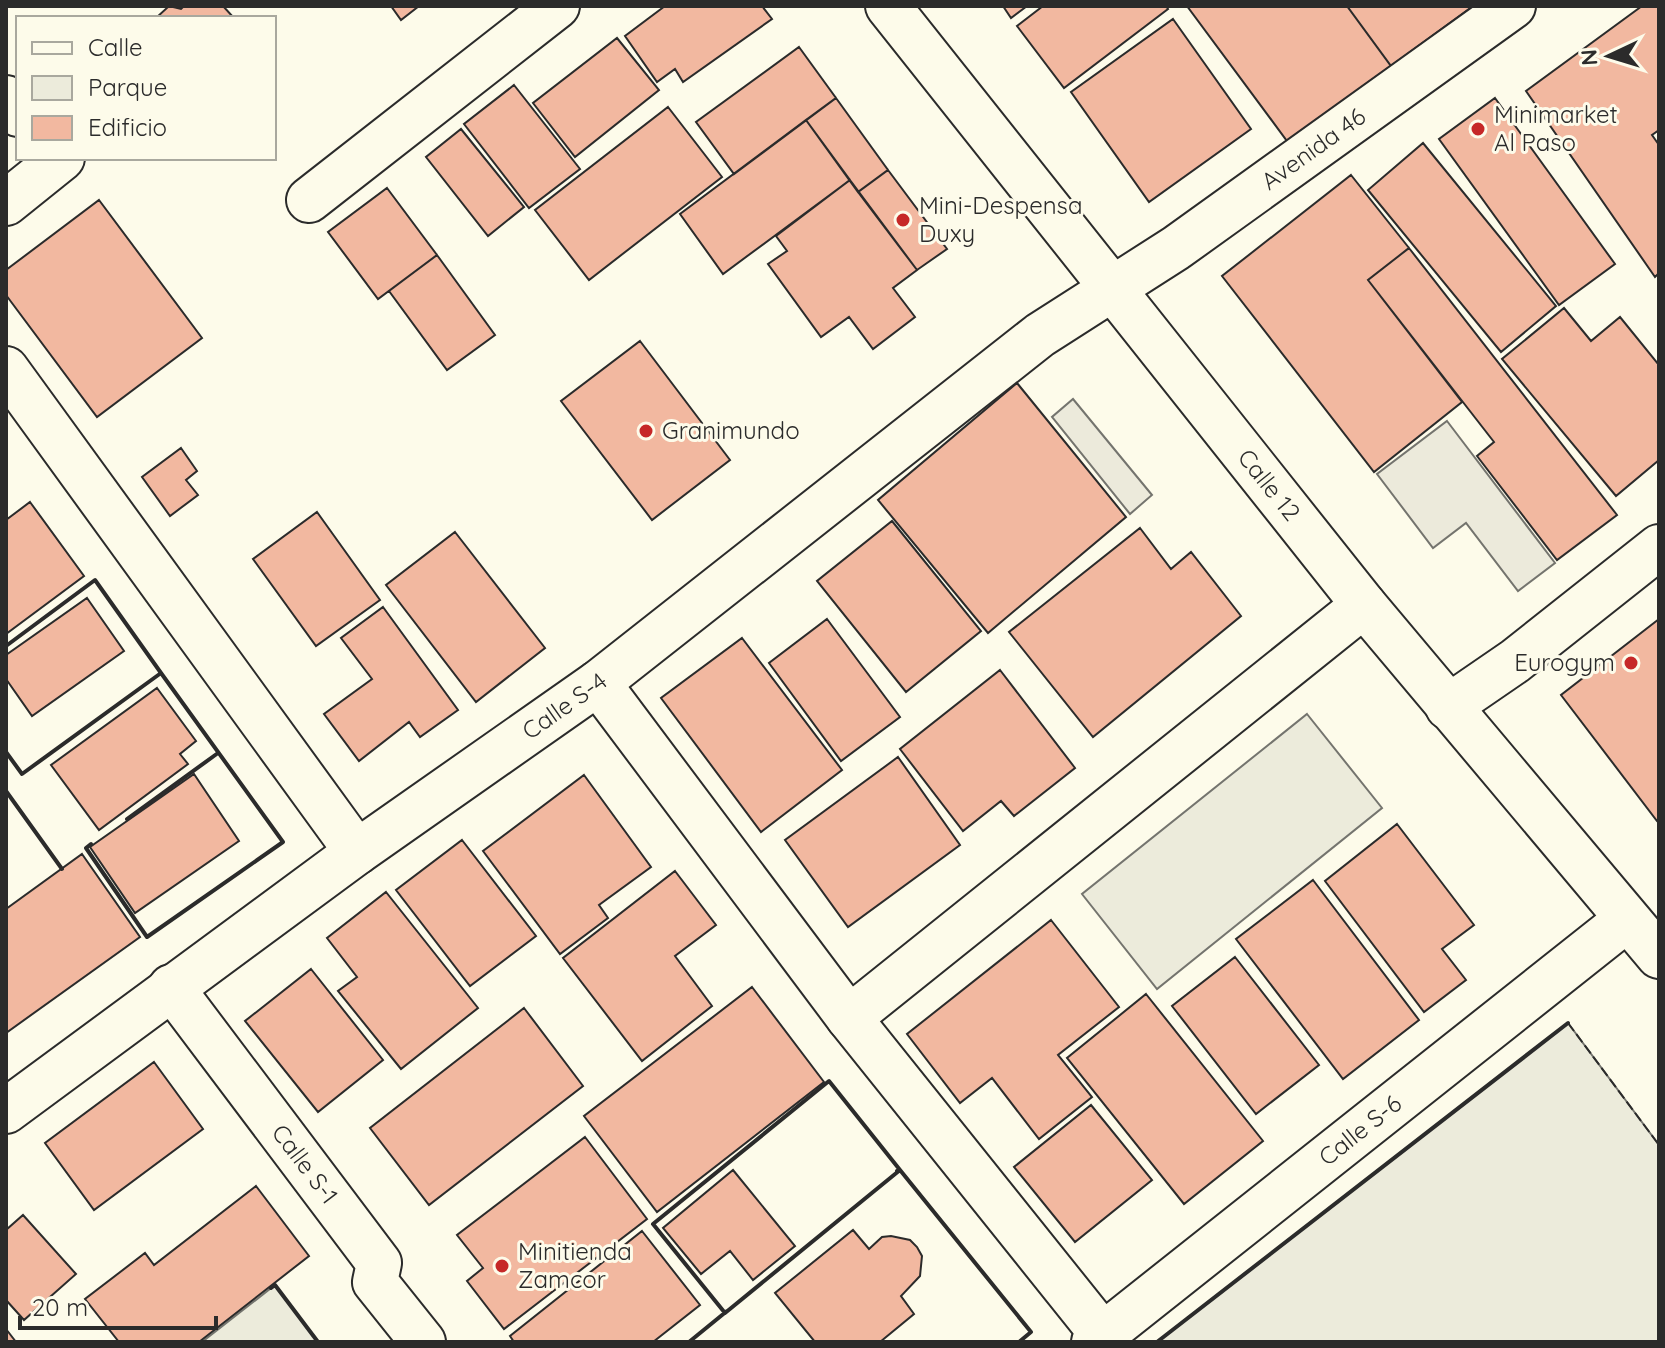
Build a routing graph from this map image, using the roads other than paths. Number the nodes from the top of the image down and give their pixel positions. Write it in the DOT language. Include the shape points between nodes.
graph roads {
  1 [pos="557,6"];
  2 [pos="888,6"];
  3 [pos="1513,6"];
  4 [pos="57,160"];
  5 [pos="309,200"];
  6 [pos="6,203"];
  7 [pos="1113,287"];
  8 [pos="6,369"];
  9 [pos="1659,547"];
  10 [pos="1364,605"];
  11 [pos="598,683"];
  12 [pos="1448,707"];
  13 [pos="357,852"];
  14 [pos="1626,920"];
  15 [pos="1659,956"];
  16 [pos="171,987"];
  17 [pos="849,1018"];
  18 [pos="6,1111"];
  19 [pos="1098,1339"];
  20 [pos="423,1342"];
  1 -- 5 [label="street"];
  2 -- 7 [label="street, Calle 12"];
  3 -- 7 [label="street, Avenida 46" via="1176,248"];
  4 -- 6 [label="street"];
  7 -- 10 [label="street, Calle 12"];
  7 -- 11 [label="street, Calle S-4" via="1040,335"];
  8 -- 13 [label="street"];
  9 -- 12 [label="street"];
  10 -- 12 [label="street, Calle 12"];
  10 -- 17 [label="street"];
  11 -- 13 [label="street, Calle S-4"];
  11 -- 17 [label="street"];
  12 -- 14 [label="street, Calle 12"];
  13 -- 16 [label="street, Calle S-4"];
  14 -- 15 [label="street, Calle 12"];
  14 -- 19 [label="street, Calle S-6"];
  16 -- 18 [label="street, Calle S-4"];
  16 -- 20 [label="street, Calle S-1" via="379,1263 375,1282"];
  17 -- 19 [label="street"];
}
